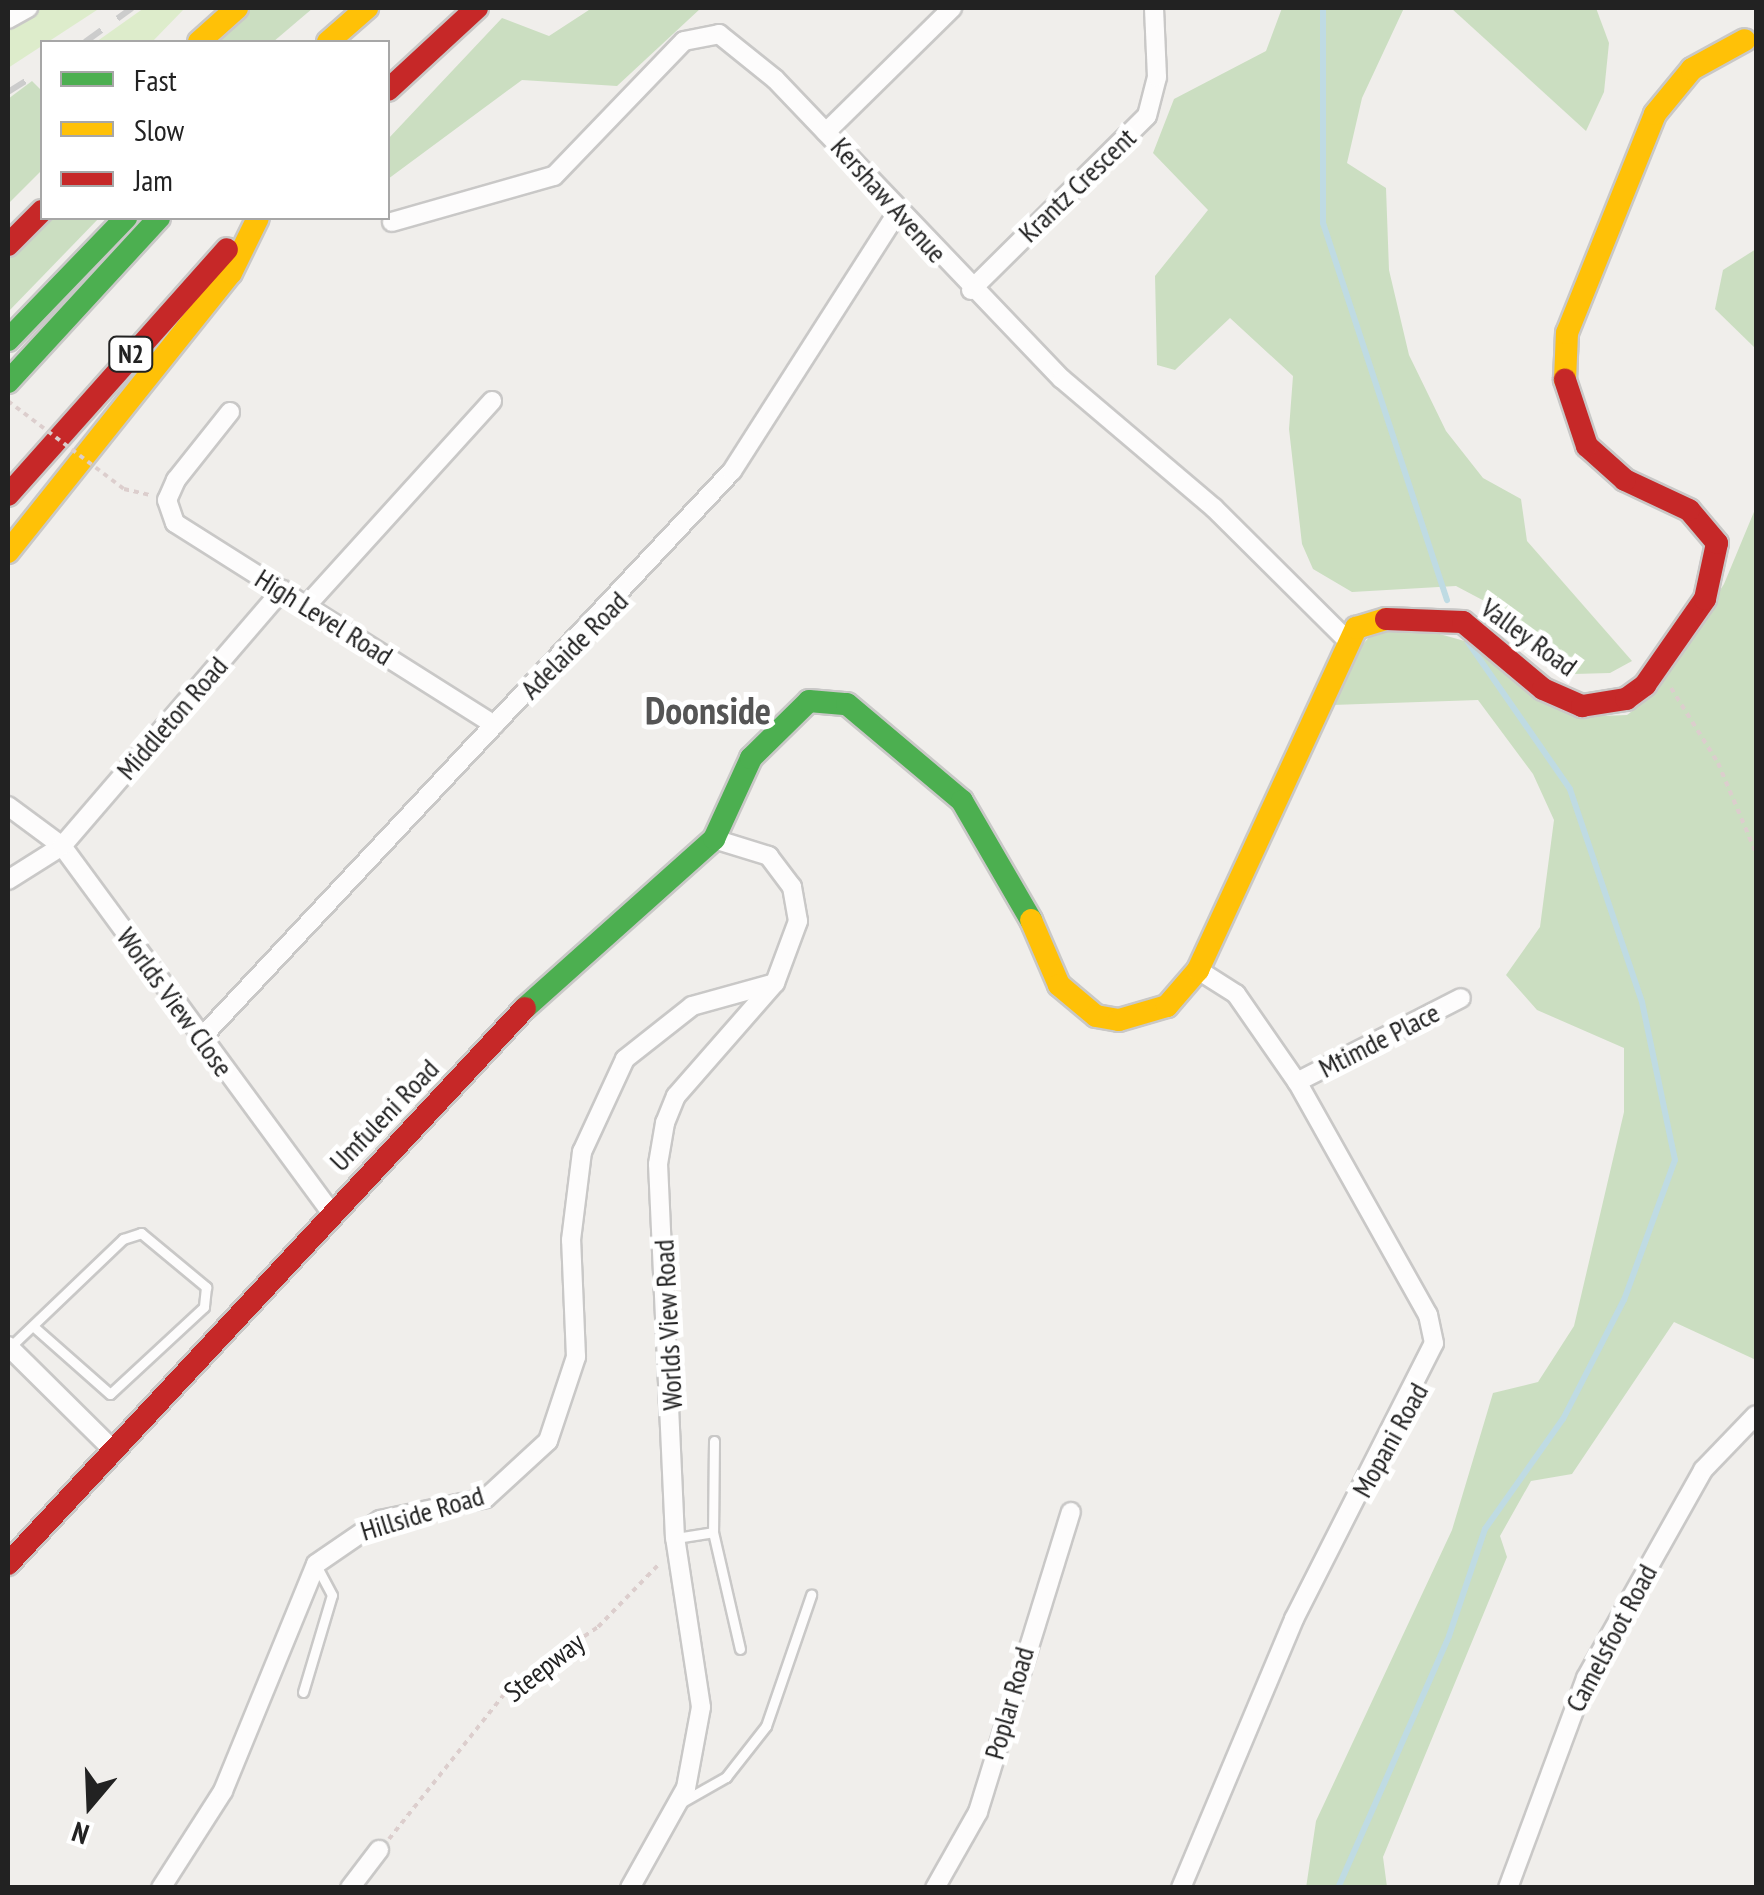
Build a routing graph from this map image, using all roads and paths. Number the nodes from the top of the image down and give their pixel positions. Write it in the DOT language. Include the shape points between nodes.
graph roads {
  1 [pos="28,8"];
  2 [pos="237,8"];
  3 [pos="367,8"];
  4 [pos="477,8"];
  5 [pos="952,8"];
  6 [pos="1154,8"];
  7 [pos="8,20"];
  8 [pos="201,40"];
  9 [pos="330,40"];
  10 [pos="1745,40"];
  11 [pos="390,88"];
  12 [pos="826,132"];
  13 [pos="40,213"];
  14 [pos="897,213"];
  15 [pos="124,220"];
  16 [pos="158,220"];
  17 [pos="256,220"];
  18 [pos="257,220"];
  19 [pos="392,222"];
  20 [pos="8,246"];
  21 [pos="970,290"];
  22 [pos="8,340"];
  23 [pos="8,382"];
  24 [pos="8,401"];
  25 [pos="492,401"];
  26 [pos="230,412"];
  27 [pos="8,495"];
  28 [pos="167,500"];
  29 [pos="8,552"];
  30 [pos="282,590"];
  31 [pos="308,604"];
  32 [pos="1344,637"];
  33 [pos="1658,667"];
  34 [pos="495,725"];
  35 [pos="8,806"];
  36 [pos="714,839"];
  37 [pos="62,846"];
  38 [pos="1756,853"];
  39 [pos="8,880"];
  40 [pos="1198,970"];
  41 [pos="775,983"];
  42 [pos="1461,998"];
  43 [pos="201,1038"];
  44 [pos="1297,1082"];
  45 [pos="330,1211"];
  46 [pos="34,1328"];
  47 [pos="8,1347"];
  48 [pos="1756,1415"];
  49 [pos="714,1440"];
  50 [pos="111,1448"];
  51 [pos="1071,1512"];
  52 [pos="713,1532"];
  53 [pos="675,1538"];
  54 [pos="8,1564"];
  55 [pos="316,1564"];
  56 [pos="811,1594"];
  57 [pos="740,1648"];
  58 [pos="303,1692"];
  59 [pos="679,1803"];
  60 [pos="379,1850"];
  61 [pos="161,1888"];
  62 [pos="350,1888"];
  63 [pos="630,1888"];
  64 [pos="935,1888"];
  65 [pos="1180,1888"];
  66 [pos="1508,1888"];
  1 -- 7 [label="street"];
  2 -- 8 [label="main road"];
  3 -- 9 [label="main road"];
  4 -- 11 [label="main road"];
  5 -- 12 [label="street"];
  6 -- 21 [label="street, Krantz Crescent" via="1157,78 1147,116"];
  10 -- 33 [label="main road, Valley Road" via="1692,69 1655,114 1567,333 1564,392 1586,446 1625,480 1689,510 1717,542 1714,582"];
  12 -- 14 [label="street, Kershaw Avenue"];
  12 -- 19 [label="street, Kershaw Avenue" via="738,44 702,33 554,176"];
  13 -- 20 [label="main road"];
  14 -- 21 [label="street, Kershaw Avenue"];
  14 -- 34 [label="street, Adelaide Road" via="732,471"];
  15 -- 22 [label="main road"];
  16 -- 23 [label="main road, N2"];
  17 -- 27 [label="main road, N2"];
  18 -- 29 [label="main road" via="232,273"];
  21 -- 32 [label="street, Kershaw Avenue"];
  24 -- 28 [label="path, bridge" via="124,489"];
  25 -- 31 [label="street"];
  26 -- 28 [label="street"];
  28 -- 30 [label="street, High Level Road" via="192,537"];
  30 -- 31 [label="street, High Level Road"];
  30 -- 37 [label="street, Middleton Road"];
  31 -- 34 [label="street, High Level Road"];
  32 -- 33 [label="main road, Valley Road" via="1398,615 1463,622 1543,689 1582,706 1626,699"];
  32 -- 40 [label="main road"];
  33 -- 38 [label="path" via="1718,763"];
  34 -- 43 [label="street, Adelaide Road"];
  35 -- 37 [label="street, Worlds View Close"];
  36 -- 40 [label="main road, Umfuleni Road" via="737,780 794,709 826,698 847,704 962,801 1008,867 1043,961 1078,1005 1096,1016 1142,1016 1167,1006"];
  36 -- 41 [label="street, Worlds View Road" via="770,856 792,887 798,922"];
  36 -- 45 [label="main road, Umfuleni Road" via="569,964 404,1146"];
  37 -- 39 [label="street, Middleton Road"];
  37 -- 43 [label="street, Worlds View Close"];
  40 -- 44 [label="street, Mopani Road" via="1236,994"];
  41 -- 53 [label="street, Worlds View Road" via="676,1096 663,1137"];
  41 -- 55 [label="street, Hillside Road" via="692,1006 647,1036 610,1082 582,1152 571,1240 576,1357 548,1441 486,1498 380,1520"];
  42 -- 44 [label="street, Mtimde Place"];
  43 -- 45 [label="street, Worlds View Close"];
  44 -- 65 [label="street, Mopani Road" via="1428,1315 1434,1344 1428,1370 1300,1606"];
  45 -- 50 [label="main road, Umfuleni Road"];
  46 -- 46 [label="lane" via="123,1239 141,1233 206,1288 204,1307 110,1394"];
  46 -- 47 [label="lane"];
  47 -- 50 [label="street"];
  48 -- 66 [label="street, Camelsfoot Road" via="1703,1470 1586,1678"];
  49 -- 52 [label="lane"];
  50 -- 54 [label="main road, Umfuleni Road"];
  51 -- 64 [label="street, Poplar Road" via="978,1812"];
  52 -- 53 [label="lane"];
  52 -- 57 [label="lane"];
  53 -- 59 [label="street, Worlds View Road" via="701,1679 698,1752"];
  53 -- 60 [label="path, Steepway" via="644,1588 510,1686"];
  55 -- 58 [label="lane" via="332,1595"];
  55 -- 61 [label="street" via="222,1792"];
  56 -- 59 [label="lane" via="766,1726 726,1778"];
  59 -- 63 [label="street, Worlds View Road"];
  60 -- 62 [label="street"];
}
